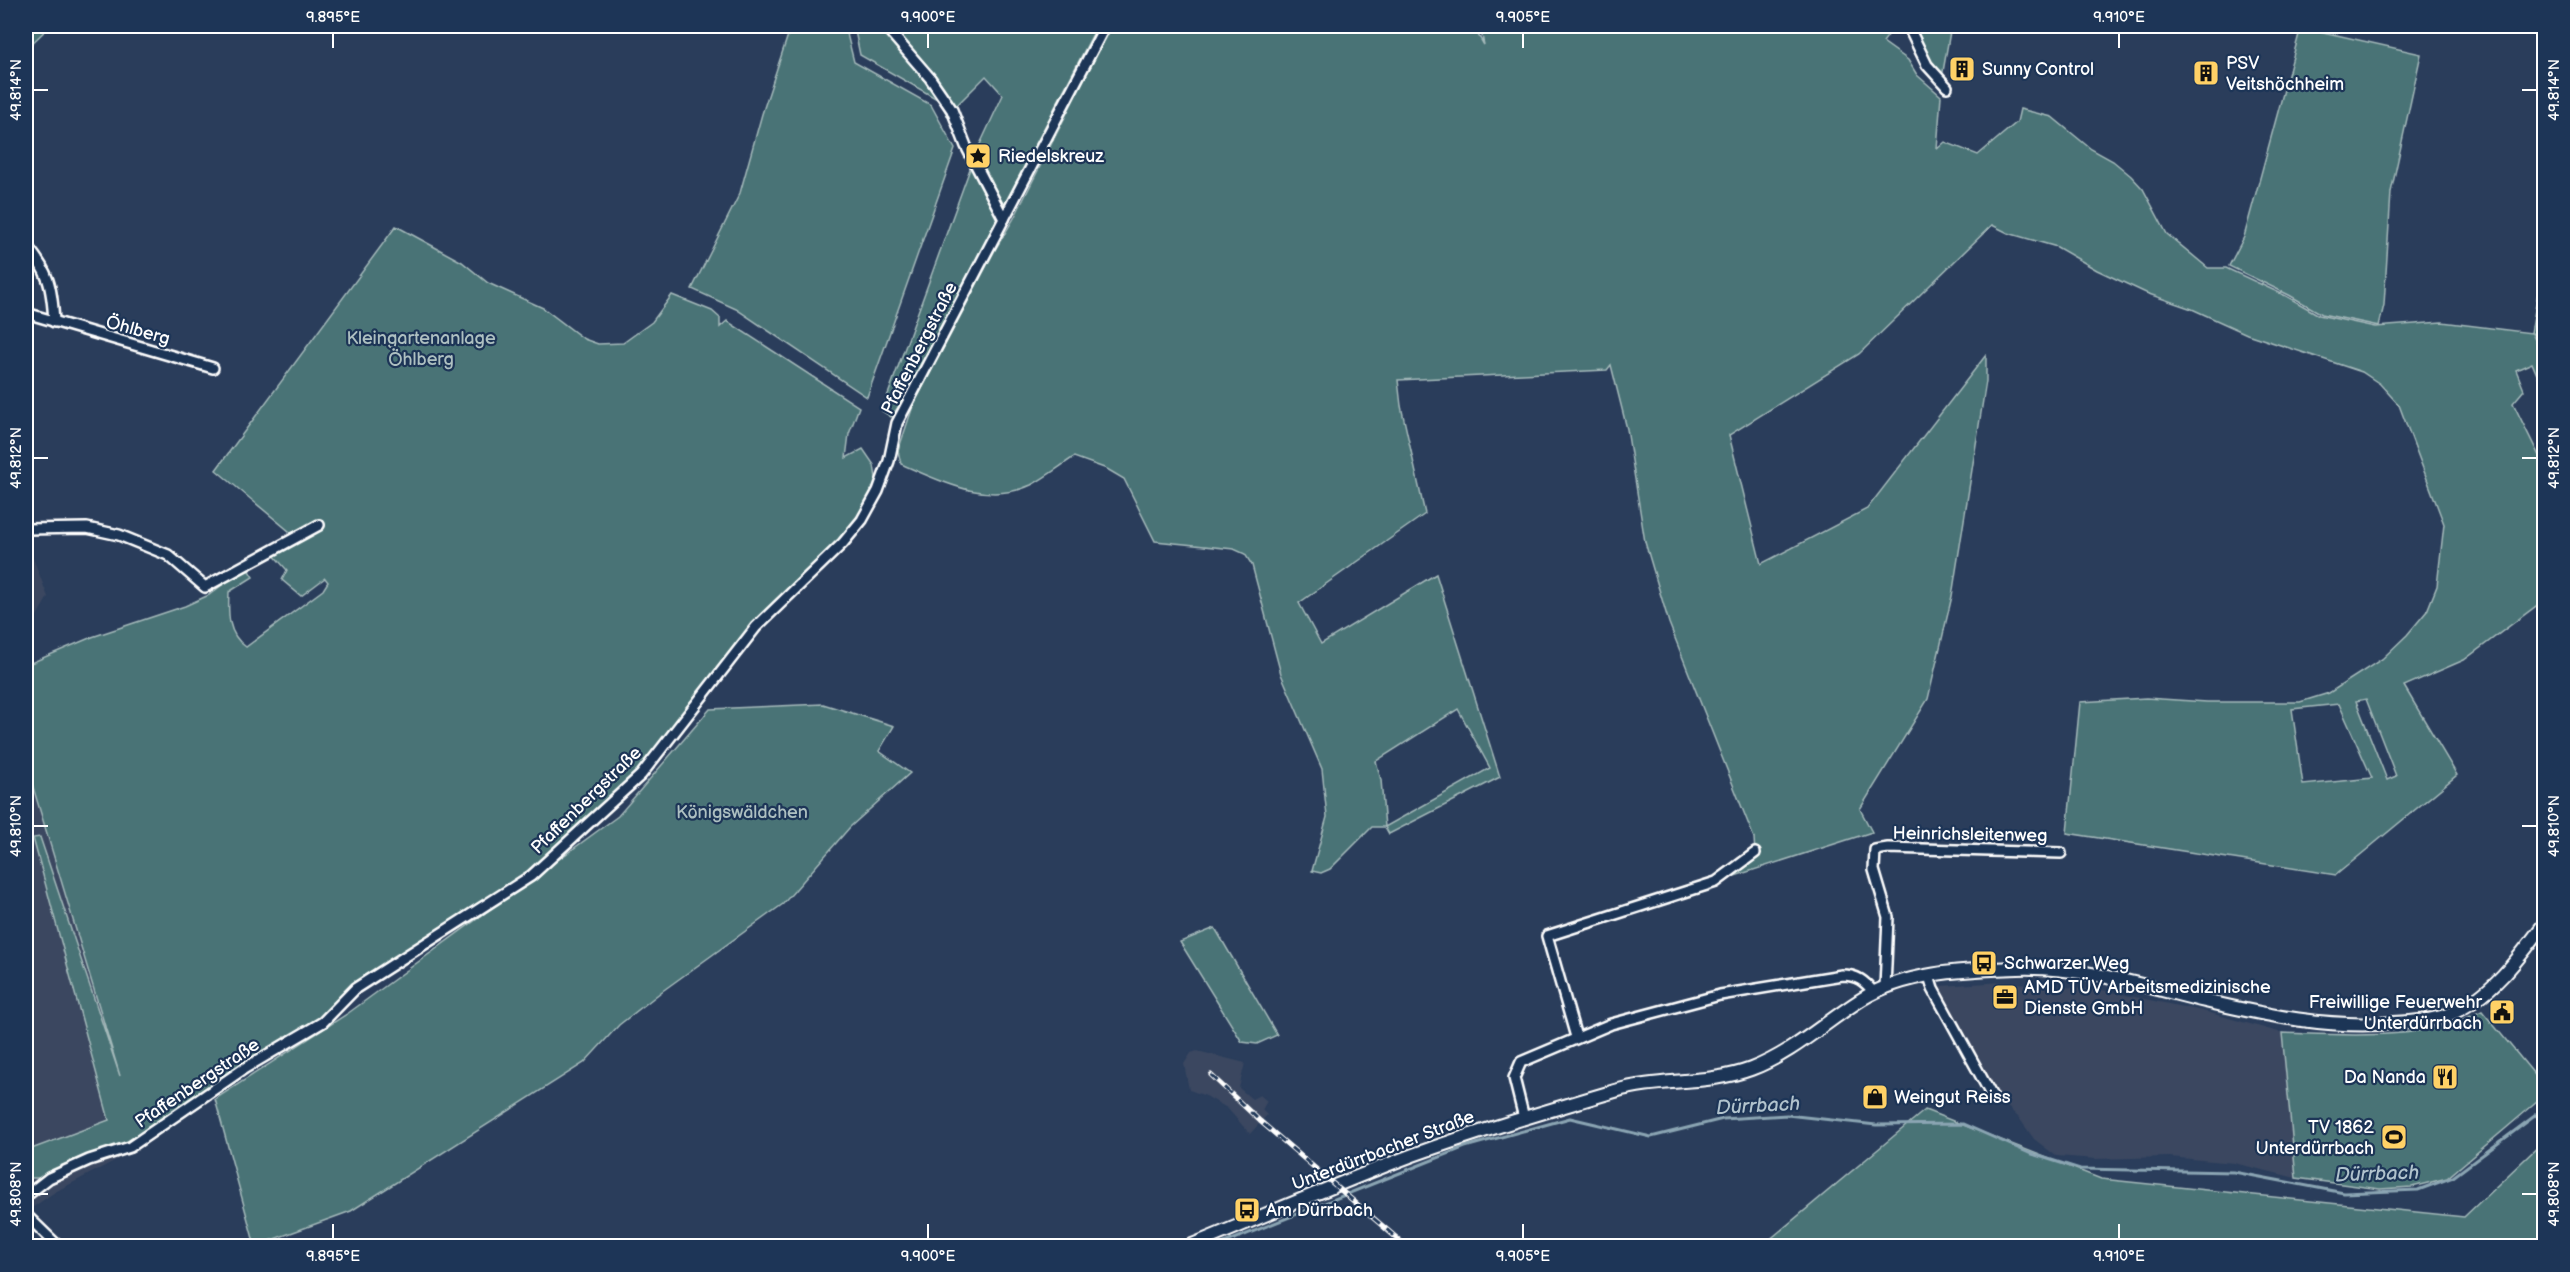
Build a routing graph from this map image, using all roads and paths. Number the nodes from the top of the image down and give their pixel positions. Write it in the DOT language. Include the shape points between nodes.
graph roads {
  1 [pos="885,26"];
  2 [pos="1105,26"];
  3 [pos="1908,26"];
  4 [pos="1947,87"];
  5 [pos="1004,219"];
  6 [pos="26,245"];
  7 [pos="26,313"];
  8 [pos="54,322"];
  9 [pos="213,368"];
  10 [pos="319,525"];
  11 [pos="26,529"];
  12 [pos="1755,853"];
  13 [pos="2061,853"];
  14 [pos="2544,924"];
  15 [pos="1929,976"];
  16 [pos="1880,990"];
  17 [pos="1576,1037"];
  18 [pos="1994,1100"];
  19 [pos="1524,1118"];
  20 [pos="26,1196"];
  21 [pos="26,1215"];
  22 [pos="58,1246"];
  23 [pos="1190,1246"];
  1 -- 5 [label="street" via="952,110"];
  2 -- 5 [label="street, Pfaffenbergstraße"];
  3 -- 4 [label="street" via="1927,65"];
  5 -- 20 [label="street, Pfaffenbergstraße" via="897,423 889,461 862,520 756,627 641,775 531,876 356,988 323,1022 245,1068 130,1147 49,1178"];
  6 -- 8 [label="street" via="42,264 53,293"];
  7 -- 8 [label="street, Öhlberg"];
  8 -- 9 [label="street, Öhlberg"];
  10 -- 11 [label="street" via="205,587 168,555 119,535 87,528"];
  12 -- 17 [label="street" via="1716,882 1547,936"];
  13 -- 16 [label="street, Heinrichsleitenweg" via="1875,850 1874,870 1888,917"];
  14 -- 15 [label="street, Unterdürrbacher Straße" via="2507,970 2469,1003 2451,1014 2385,1024 2288,1017 2111,978 2037,968"];
  15 -- 16 [label="street, Unterdürrbacher Straße"];
  15 -- 18 [label="street"];
  16 -- 17 [label="street" via="1853,975 1842,975 1720,995"];
  16 -- 19 [label="street, Unterdürrbacher Straße" via="1796,1047 1750,1070 1630,1087"];
  17 -- 19 [label="street" via="1517,1067 1514,1078"];
  19 -- 23 [label="street, Unterdürrbacher Straße" via="1412,1156"];
  21 -- 22 [label="street"];
}
